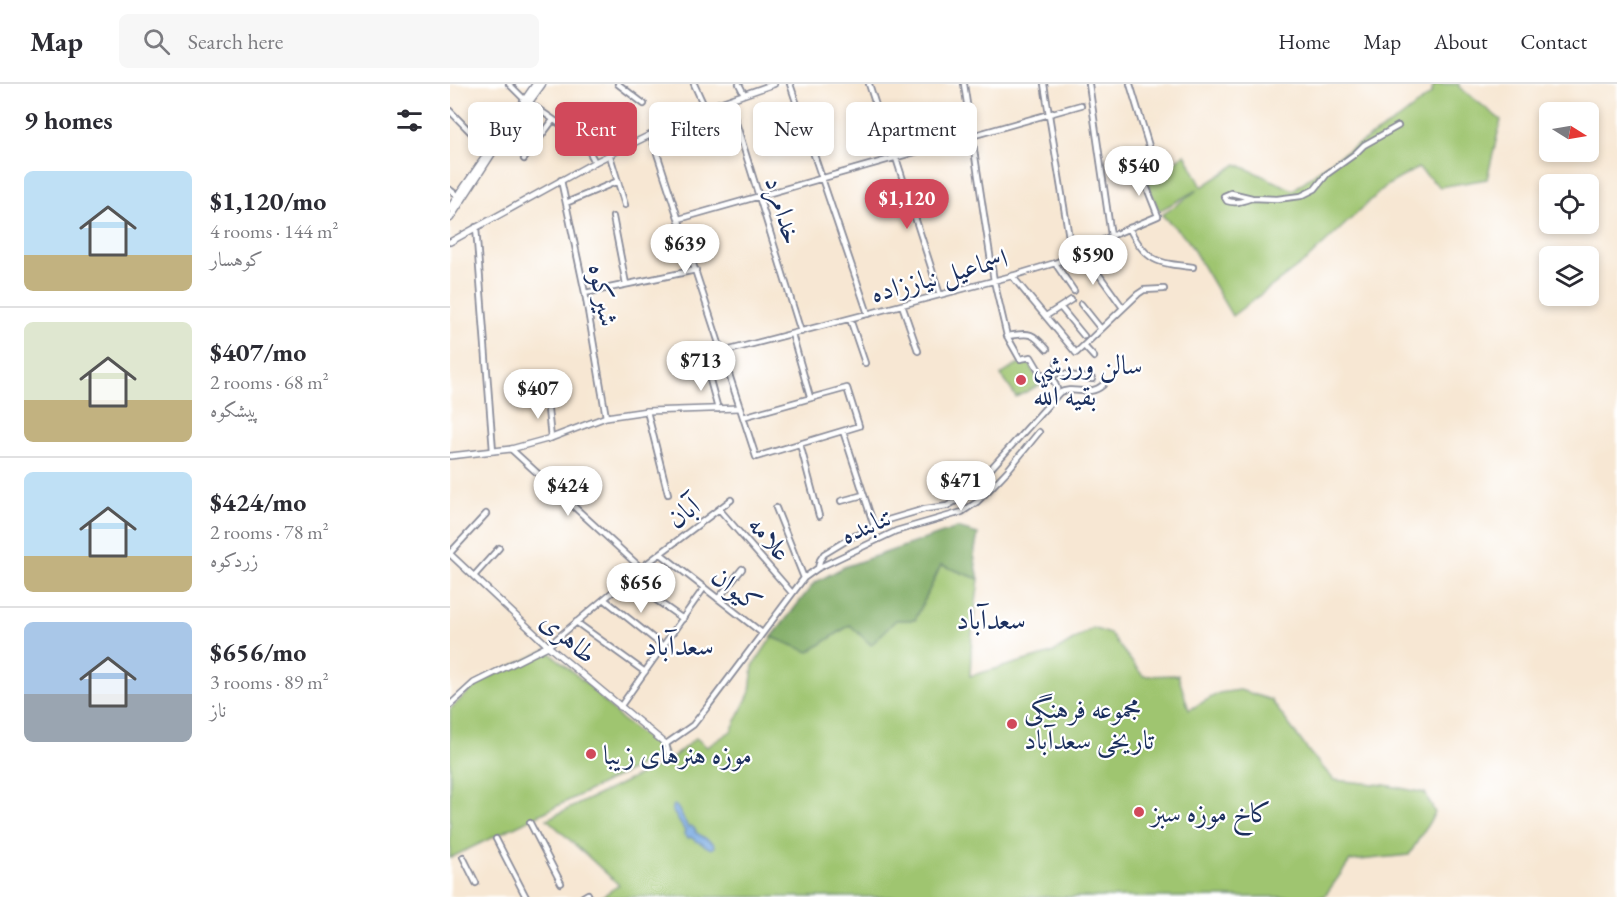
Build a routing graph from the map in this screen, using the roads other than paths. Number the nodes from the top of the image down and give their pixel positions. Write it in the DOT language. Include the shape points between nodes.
graph roads {
  1 [pos="508,84"];
  2 [pos="536,84"];
  3 [pos="542,84"];
  4 [pos="618,84"];
  5 [pos="694,84"];
  6 [pos="740,84"];
  7 [pos="774,84"];
  8 [pos="790,84"];
  9 [pos="869,84"];
  10 [pos="964,84"];
  11 [pos="1044,84"];
  12 [pos="1089,84"];
  13 [pos="1130,84"];
  14 [pos="744,94"];
  15 [pos="729,100"];
  16 [pos="526,102"];
  17 [pos="702,102"];
  18 [pos="723,102"];
  19 [pos="967,102"];
  20 [pos="644,104"];
  21 [pos="1081,105"];
  22 [pos="450,111"];
  23 [pos="543,113"];
  24 [pos="1048,114"];
  25 [pos="553,120"];
  26 [pos="1398,126"];
  27 [pos="468,129"];
  28 [pos="977,135"];
  29 [pos="741,140"];
  30 [pos="486,156"];
  31 [pos="490,156"];
  32 [pos="610,156"];
  33 [pos="658,156"];
  34 [pos="902,156"];
  35 [pos="975,156"];
  36 [pos="1152,156"];
  37 [pos="895,158"];
  38 [pos="524,159"];
  39 [pos="595,162"];
  40 [pos="1141,173"];
  41 [pos="822,179"];
  42 [pos="561,180"];
  43 [pos="618,181"];
  44 [pos="450,190"];
  45 [pos="458,196"];
  46 [pos="759,196"];
  47 [pos="1252,198"];
  48 [pos="566,203"];
  49 [pos="626,206"];
  50 [pos="450,208"];
  51 [pos="613,217"];
  52 [pos="450,218"];
  53 [pos="679,219"];
  54 [pos="476,227"];
  55 [pos="1129,228"];
  56 [pos="1111,236"];
  57 [pos="450,242"];
  58 [pos="1082,251"];
  59 [pos="1072,256"];
  60 [pos="1055,263"];
  61 [pos="1193,267"];
  62 [pos="696,270"];
  63 [pos="1012,276"];
  64 [pos="993,281"];
  65 [pos="626,284"];
  66 [pos="1164,289"];
  67 [pos="1074,291"];
  68 [pos="585,293"];
  69 [pos="940,295"];
  70 [pos="1071,300"];
  71 [pos="1081,304"];
  72 [pos="902,305"];
  73 [pos="1060,308"];
  74 [pos="1123,308"];
  75 [pos="868,314"];
  76 [pos="1046,316"];
  77 [pos="850,319"];
  78 [pos="1101,329"];
  79 [pos="801,332"];
  80 [pos="792,334"];
  81 [pos="1007,336"];
  82 [pos="1084,336"];
  83 [pos="1084,346"];
  84 [pos="1047,349"];
  85 [pos="918,351"];
  86 [pos="722,352"];
  87 [pos="1094,357"];
  88 [pos="865,363"];
  89 [pos="1057,363"];
  90 [pos="707,369"];
  91 [pos="1058,373"];
  92 [pos="1052,376"];
  93 [pos="1092,379"];
  94 [pos="1103,386"];
  95 [pos="1057,389"];
  96 [pos="810,397"];
  97 [pos="547,400"];
  98 [pos="740,408"];
  99 [pos="718,409"];
  100 [pos="647,411"];
  101 [pos="606,417"];
  102 [pos="743,417"];
  103 [pos="843,431"];
  104 [pos="1039,432"];
  105 [pos="551,438"];
  106 [pos="800,444"];
  107 [pos="511,449"];
  108 [pos="493,452"];
  109 [pos="450,456"];
  110 [pos="668,494"];
  111 [pos="863,495"];
  112 [pos="731,500"];
  113 [pos="841,501"];
  114 [pos="776,508"];
  115 [pos="719,509"];
  116 [pos="486,514"];
  117 [pos="819,516"];
  118 [pos="873,526"];
  119 [pos="499,548"];
  120 [pos="450,553"];
  121 [pos="661,554"];
  122 [pos="641,568"];
  123 [pos="818,568"];
  124 [pos="742,569"];
  125 [pos="474,576"];
  126 [pos="804,578"];
  127 [pos="627,580"];
  128 [pos="705,588"];
  129 [pos="792,593"];
  130 [pos="604,599"];
  131 [pos="718,599"];
  132 [pos="683,619"];
  133 [pos="576,622"];
  134 [pos="762,633"];
  135 [pos="548,646"];
  136 [pos="663,646"];
  137 [pos="645,672"];
  138 [pos="450,705"];
  139 [pos="621,706"];
  140 [pos="666,744"];
  141 [pos="669,756"];
  142 [pos="530,823"];
  143 [pos="496,839"];
  144 [pos="463,857"];
  145 [pos="476,882"];
  146 [pos="561,884"];
  147 [pos="526,897"];
  1 -- 16 [label="street"];
  2 -- 16 [label="main road"];
  3 -- 16 [label="main road"];
  4 -- 20 [label="street"];
  5 -- 17 [label="street"];
  6 -- 14 [label="street"];
  7 -- 14 [label="street"];
  8 -- 41 [label="street"];
  9 -- 37 [label="street"];
  10 -- 19 [label="street"];
  11 -- 24 [label="street"];
  12 -- 56 [label="street"];
  13 -- 36 [label="street"];
  14 -- 15 [label="street"];
  15 -- 18 [label="street"];
  21 -- 24 [label="street"];
  22 -- 27 [label="street"];
  23 -- 25 [label="street"];
  24 -- 28 [label="street"];
  24 -- 59 [label="street"];
  25 -- 38 [label="street"];
  25 -- 39 [label="street" via="583,140"];
  26 -- 47 [label="street" via="1364,145 1327,174 1315,189 1301,196"];
  29 -- 46 [label="street, خدامرد"];
  30 -- 45 [label="main road"];
  31 -- 52 [label="main road"];
  32 -- 39 [label="street"];
  32 -- 43 [label="street"];
  33 -- 53 [label="street"];
  34 -- 37 [label="street"];
  35 -- 64 [label="street"];
  37 -- 41 [label="street"];
  37 -- 69 [label="street"];
  39 -- 42 [label="street"];
  40 -- 55 [label="street, اسماعیل نیاززاده" via="1158,216"];
  41 -- 46 [label="street"];
  41 -- 75 [label="street"];
  42 -- 48 [label="street, شیرکوه"];
  42 -- 54 [label="street"];
  43 -- 48 [label="street"];
  43 -- 49 [label="street"];
  44 -- 45 [label="street"];
  45 -- 50 [label="main road"];
  46 -- 53 [label="street"];
  46 -- 79 [label="street, خدامرد"];
  47 -- 47 [label="street" via="1231,203 1224,196 1231,193"];
  48 -- 68 [label="street, شیرکوه"];
  51 -- 65 [label="street"];
  53 -- 62 [label="street"];
  54 -- 57 [label="street"];
  54 -- 108 [label="street"];
  55 -- 56 [label="street, اسماعیل نیاززاده"];
  55 -- 61 [label="street" via="1145,253 1155,260"];
  56 -- 58 [label="street, اسماعیل نیاززاده"];
  58 -- 59 [label="street, اسماعیل نیاززاده"];
  58 -- 74 [label="street"];
  59 -- 60 [label="street, اسماعیل نیاززاده"];
  60 -- 63 [label="street, اسماعیل نیاززاده"];
  60 -- 67 [label="street"];
  62 -- 65 [label="street"];
  62 -- 86 [label="street"];
  63 -- 64 [label="street, اسماعیل نیاززاده"];
  63 -- 76 [label="street"];
  64 -- 69 [label="street, اسماعیل نیاززاده"];
  64 -- 81 [label="street"];
  65 -- 68 [label="street"];
  66 -- 74 [label="street" via="1144,290"];
  68 -- 101 [label="street, شیرکوه"];
  69 -- 72 [label="street, اسماعیل نیاززاده"];
  70 -- 73 [label="street"];
  71 -- 78 [label="street"];
  72 -- 75 [label="street, اسماعیل نیاززاده"];
  72 -- 85 [label="street"];
  73 -- 76 [label="street"];
  73 -- 82 [label="street"];
  74 -- 78 [label="street"];
  75 -- 77 [label="street, اسماعیل نیاززاده"];
  76 -- 83 [label="street" via="1076,352"];
  77 -- 79 [label="street, اسماعیل نیاززاده"];
  77 -- 88 [label="street"];
  78 -- 83 [label="street"];
  79 -- 80 [label="street, اسماعیل نیاززاده"];
  80 -- 86 [label="street, اسماعیل نیاززاده"];
  80 -- 96 [label="street"];
  81 -- 84 [label="street" via="1032,334"];
  81 -- 92 [label="street" via="1020,359 1031,357 1044,380"];
  83 -- 87 [label="street"];
  86 -- 98 [label="street"];
  89 -- 91 [label="street"];
  90 -- 99 [label="street"];
  91 -- 92 [label="street"];
  91 -- 93 [label="street"];
  92 -- 95 [label="street"];
  94 -- 118 [label="street" via="1092,392 1063,391 1052,399 968,494 947,506"];
  96 -- 102 [label="street"];
  96 -- 103 [label="street" via="847,388 859,426"];
  97 -- 105 [label="street"];
  98 -- 99 [label="street"];
  98 -- 102 [label="street"];
  99 -- 100 [label="street"];
  100 -- 101 [label="street"];
  100 -- 110 [label="street"];
  101 -- 105 [label="street"];
  102 -- 106 [label="street" via="756,457"];
  103 -- 106 [label="street"];
  103 -- 111 [label="street"];
  104 -- 123 [label="street, تنابنده" via="989,490 962,512 897,531"];
  105 -- 107 [label="street"];
  106 -- 117 [label="street"];
  107 -- 108 [label="street"];
  107 -- 122 [label="street"];
  108 -- 109 [label="street"];
  111 -- 113 [label="street"];
  111 -- 118 [label="street"];
  112 -- 115 [label="street, آبان"];
  114 -- 126 [label="street"];
  115 -- 121 [label="street, آبان"];
  115 -- 129 [label="street, علامه"];
  116 -- 120 [label="street"];
  118 -- 123 [label="street" via="824,554"];
  119 -- 125 [label="street"];
  120 -- 125 [label="street, طاهری"];
  121 -- 122 [label="street, آبان"];
  121 -- 128 [label="street, کیوان"];
  122 -- 127 [label="street, آبان"];
  123 -- 126 [label="street"];
  124 -- 131 [label="street"];
  125 -- 135 [label="street, طاهری"];
  126 -- 129 [label="street"];
  127 -- 130 [label="street, آبان"];
  127 -- 132 [label="street"];
  128 -- 131 [label="street, کیوان"];
  128 -- 132 [label="street"];
  129 -- 134 [label="street"];
  130 -- 133 [label="street, آبان"];
  130 -- 136 [label="street"];
  131 -- 134 [label="street, کیوان"];
  132 -- 136 [label="street"];
  133 -- 135 [label="street, آبان"];
  133 -- 137 [label="street"];
  134 -- 140 [label="street" via="693,724"];
  135 -- 138 [label="street" via="474,683"];
  135 -- 139 [label="street, طاهری"];
  136 -- 137 [label="street"];
  137 -- 139 [label="street"];
  139 -- 140 [label="street, طاهری"];
  140 -- 141 [label="street"];
  142 -- 146 [label="street"];
  143 -- 147 [label="street"];
  144 -- 145 [label="street"];
}
